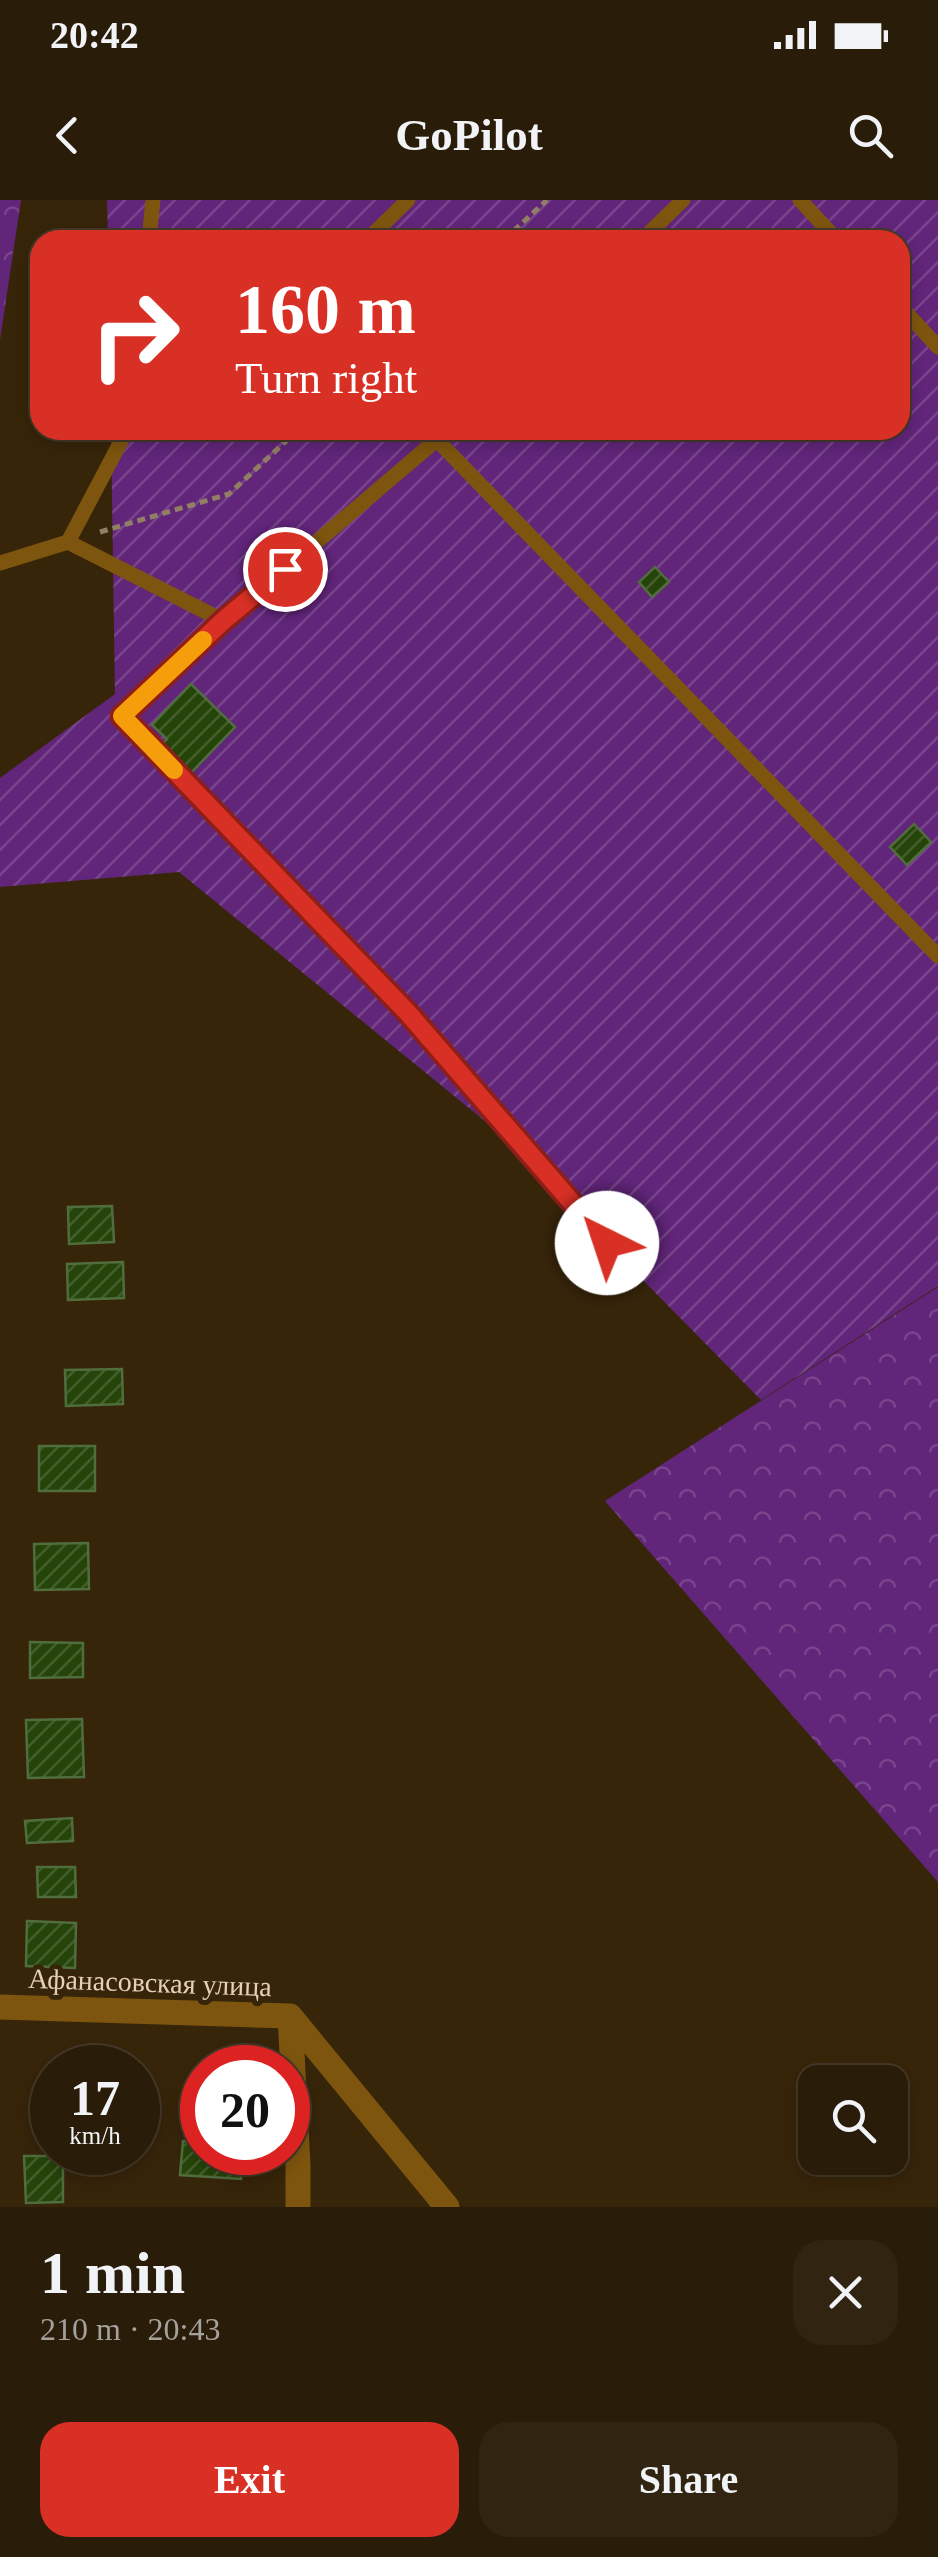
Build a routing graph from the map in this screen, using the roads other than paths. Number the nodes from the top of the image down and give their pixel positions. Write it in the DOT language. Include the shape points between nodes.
graph roads {
  1 [pos="153,200"];
  2 [pos="408,200"];
  3 [pos="683,200"];
  4 [pos="800,200"];
  5 [pos="150,230"];
  6 [pos="377,230"];
  7 [pos="652,230"];
  8 [pos="828,230"];
  9 [pos="910,317"];
  10 [pos="938,347"];
  11 [pos="122,440"];
  12 [pos="436,440"];
  13 [pos="447,440"];
  14 [pos="68,542"];
  15 [pos="0,563"];
  16 [pos="224,620"];
  17 [pos="938,956"];
  18 [pos="607,1243"];
  19 [pos="0,2007"];
  20 [pos="290,2016"];
  21 [pos="298,2207"];
  22 [pos="447,2207"];
  1 -- 5 [label="lane"];
  2 -- 6 [label="lane"];
  3 -- 7 [label="lane"];
  4 -- 8 [label="lane"];
  9 -- 10 [label="lane"];
  11 -- 14 [label="lane"];
  12 -- 16 [label="lane"];
  13 -- 17 [label="lane"];
  14 -- 15 [label="lane"];
  14 -- 16 [label="lane"];
  16 -- 18 [label="lane" via="122,716 408,1013"];
  19 -- 20 [label="street, Афанасовская улица"];
  20 -- 21 [label="street"];
  20 -- 22 [label="street, Афанасовская улица"];
}
